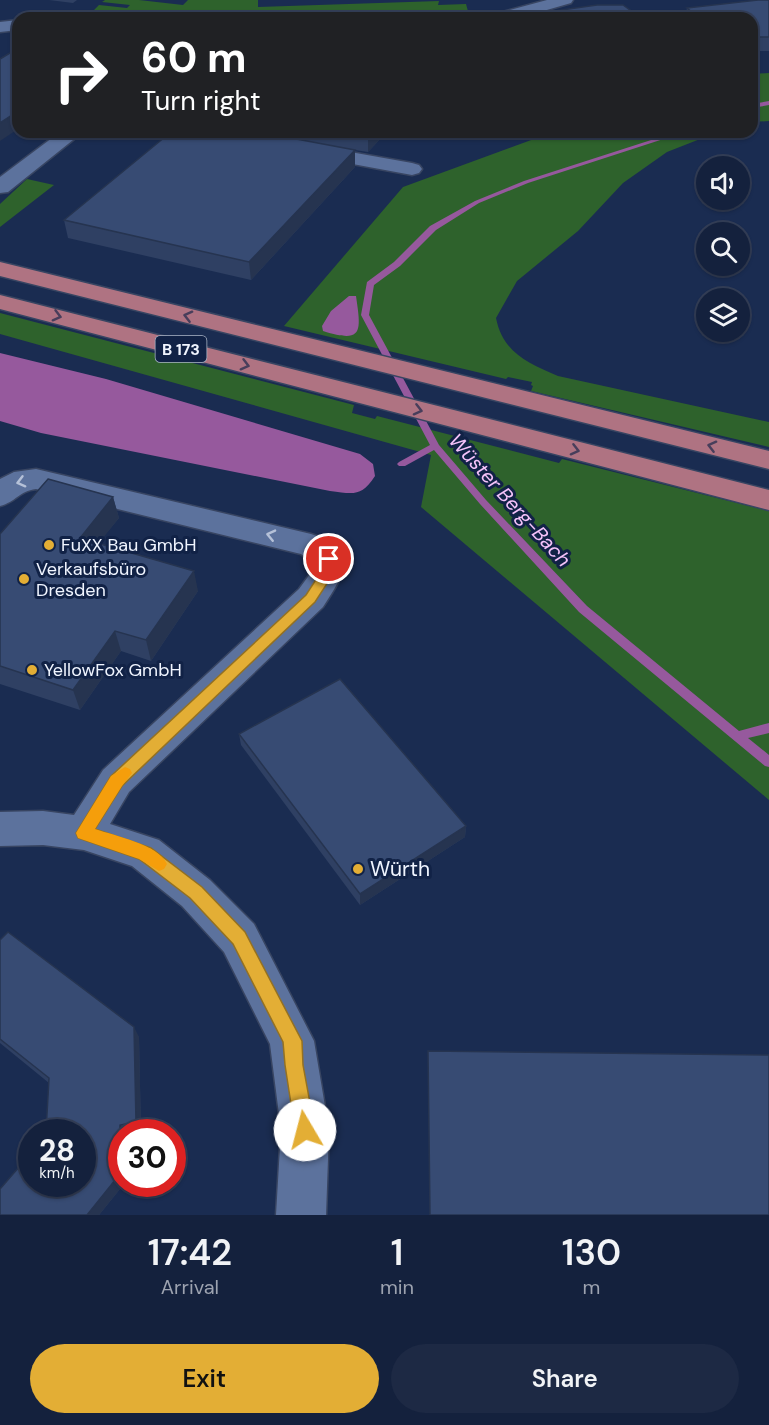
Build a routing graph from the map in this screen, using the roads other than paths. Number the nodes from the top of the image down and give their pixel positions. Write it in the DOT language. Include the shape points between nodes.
graph roads {
  1 [pos="565,0"];
  2 [pos="522,12"];
  3 [pos="65,138"];
  4 [pos="294,148"];
  5 [pos="412,169"];
  6 [pos="0,187"];
  7 [pos="0,269"];
  8 [pos="0,302"];
  9 [pos="769,460"];
  10 [pos="0,496"];
  11 [pos="769,500"];
  12 [pos="0,830"];
  13 [pos="84,833"];
  14 [pos="301,1215"];
  1 -- 2 [label="street"];
  3 -- 6 [label="street"];
  4 -- 5 [label="street"];
  9 -- 7 [label="main road, B 173, one-way"];
  8 -- 11 [label="main road, B 173, one-way"];
  13 -- 10 [label="street, one-way" via="116,781 310,598 326,576 329,559 311,545 36,479 14,482"];
  12 -- 13 [label="street" via="43,828"];
  13 -- 14 [label="street" via="145,853 196,892 239,938 292,1041 305,1130"];
}
